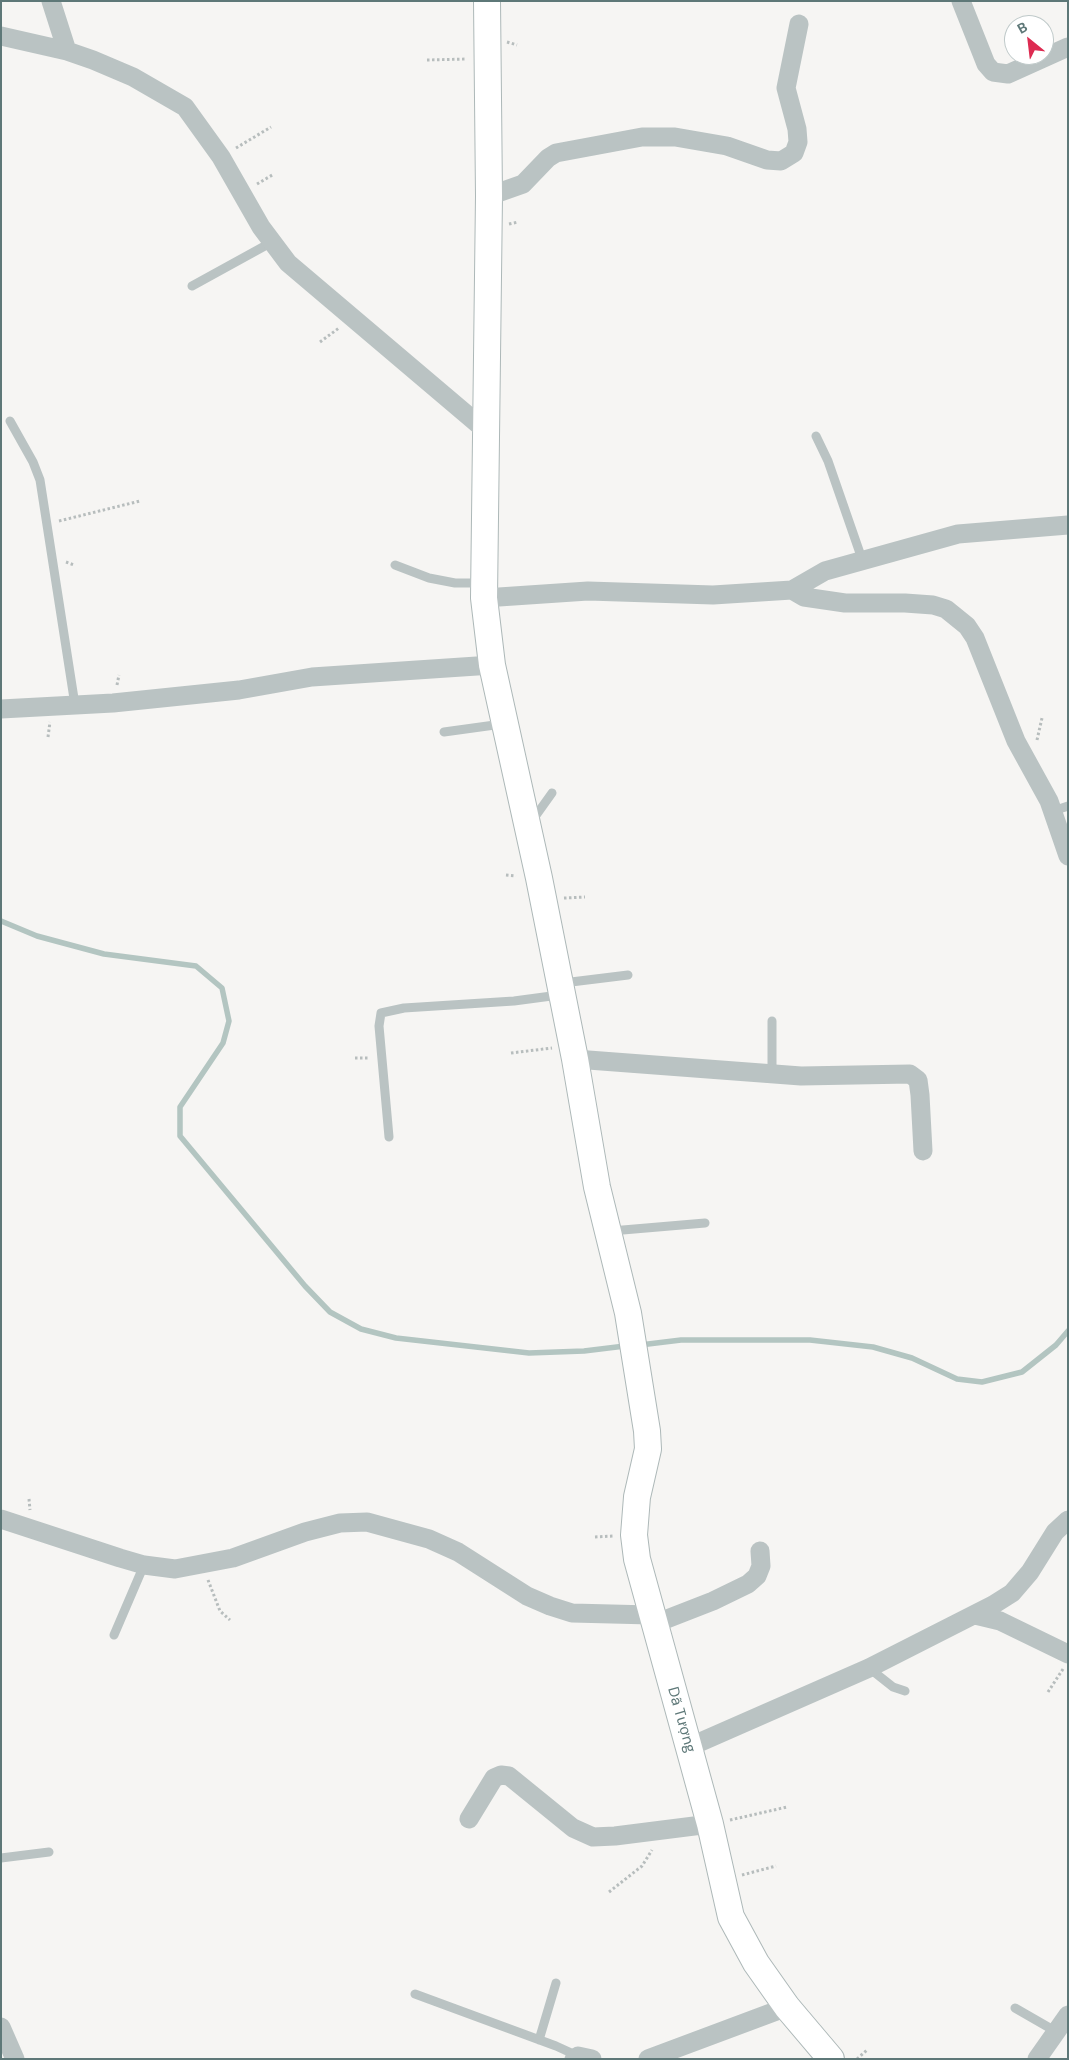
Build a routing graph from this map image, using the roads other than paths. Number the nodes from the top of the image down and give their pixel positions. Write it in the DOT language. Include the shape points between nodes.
graph roads {
  1 [pos="50,1"];
  2 [pos="487,1"];
  3 [pos="961,1"];
  4 [pos="799,24"];
  5 [pos="1,36"];
  6 [pos="1068,47"];
  7 [pos="67,51"];
  8 [pos="489,196"];
  9 [pos="272,242"];
  10 [pos="192,286"];
  11 [pos="10,421"];
  12 [pos="486,430"];
  13 [pos="816,436"];
  14 [pos="1068,525"];
  15 [pos="862,559"];
  16 [pos="395,565"];
  17 [pos="792,590"];
  18 [pos="484,591"];
  19 [pos="492,664"];
  20 [pos="75,706"];
  21 [pos="1,709"];
  22 [pos="505,724"];
  23 [pos="444,732"];
  24 [pos="552,793"];
  25 [pos="1060,808"];
  26 [pos="528,828"];
  27 [pos="1068,856"];
  28 [pos="628,975"];
  29 [pos="561,989"];
  30 [pos="772,1021"];
  31 [pos="574,1052"];
  32 [pos="772,1074"];
  33 [pos="390,1137"];
  34 [pos="923,1151"];
  35 [pos="705,1223"];
  36 [pos="608,1231"];
  37 [pos="1,1518"];
  38 [pos="1068,1520"];
  39 [pos="760,1551"];
  40 [pos="144,1565"];
  41 [pos="975,1614"];
  42 [pos="652,1620"];
  43 [pos="114,1635"];
  44 [pos="1068,1654"];
  45 [pos="869,1668"];
  46 [pos="904,1691"];
  47 [pos="689,1747"];
  48 [pos="469,1819"];
  49 [pos="710,1824"];
  50 [pos="49,1852"];
  51 [pos="1,1858"];
  52 [pos="556,1983"];
  53 [pos="415,1994"];
  54 [pos="787,2007"];
  55 [pos="1015,2008"];
  56 [pos="1068,2015"];
  57 [pos="1,2027"];
  58 [pos="1056,2031"];
  59 [pos="540,2040"];
  60 [pos="581,2058"];
  61 [pos="15,2059"];
  62 [pos="648,2059"];
  63 [pos="831,2059"];
  64 [pos="1037,2059"];
  1 -- 7 [label="street"];
  2 -- 8 [label="street, Dã Tượng"];
  3 -- 6 [label="street" via="986,64 994,72 1008,74"];
  4 -- 8 [label="street" via="786,88 797,129 798,142 794,153 781,160 767,160 727,146 675,136 642,136 556,154 523,184"];
  5 -- 7 [label="street"];
  7 -- 9 [label="street" via="133,77 185,107"];
  8 -- 12 [label="street, Dã Tượng"];
  9 -- 10 [label="lane"];
  9 -- 12 [label="street" via="300,275"];
  11 -- 20 [label="lane" via="40,480"];
  12 -- 18 [label="street, Dã Tượng"];
  13 -- 15 [label="lane"];
  14 -- 15 [label="street" via="958,534"];
  15 -- 17 [label="street" via="825,571"];
  16 -- 18 [label="lane" via="429,578"];
  17 -- 18 [label="street" via="713,596"];
  17 -- 25 [label="street" via="804,597 845,603 932,606 956,615 975,638 1016,741"];
  18 -- 19 [label="street, Dã Tượng"];
  19 -- 20 [label="street" via="312,677 239,690"];
  19 -- 22 [label="street, Dã Tượng"];
  20 -- 21 [label="street"];
  22 -- 23 [label="lane"];
  22 -- 26 [label="street, Dã Tượng"];
  24 -- 26 [label="lane"];
  25 -- 27 [label="street"];
  26 -- 29 [label="street, Dã Tượng"];
  28 -- 29 [label="lane"];
  29 -- 31 [label="street, Dã Tượng"];
  29 -- 33 [label="lane" via="514,1001 404,1008 381,1013 378,1026"];
  30 -- 32 [label="lane"];
  31 -- 32 [label="street"];
  31 -- 36 [label="street, Dã Tượng" via="597,1187"];
  32 -- 34 [label="street" via="915,1076 920,1095"];
  35 -- 36 [label="lane"];
  36 -- 42 [label="street, Dã Tượng" via="628,1313 648,1431 634,1535"];
  37 -- 40 [label="street" via="87,1549"];
  38 -- 41 [label="street" via="1055,1532 1030,1572 1012,1593"];
  39 -- 42 [label="street" via="761,1566 757,1576 748,1584 713,1601"];
  40 -- 42 [label="street" via="175,1569 203,1565 233,1558 305,1532 340,1523 367,1522 429,1539 458,1552 527,1596 550,1606 572,1613"];
  40 -- 43 [label="lane"];
  41 -- 44 [label="street" via="1000,1621"];
  41 -- 45 [label="street"];
  42 -- 47 [label="street, Dã Tượng"];
  45 -- 46 [label="lane" via="893,1687"];
  45 -- 47 [label="street"];
  47 -- 49 [label="street, Dã Tượng"];
  48 -- 49 [label="street" via="494,1778 501,1775 509,1776 573,1828 593,1837"];
  49 -- 54 [label="street, Dã Tượng" via="732,1917 756,1963"];
  50 -- 51 [label="lane"];
  52 -- 59 [label="lane"];
  53 -- 59 [label="lane"];
  54 -- 62 [label="street"];
  54 -- 63 [label="street, Dã Tượng"];
  55 -- 58 [label="lane"];
  56 -- 58 [label="street"];
  57 -- 61 [label="street"];
  58 -- 64 [label="street"];
  59 -- 60 [label="lane"];
}
